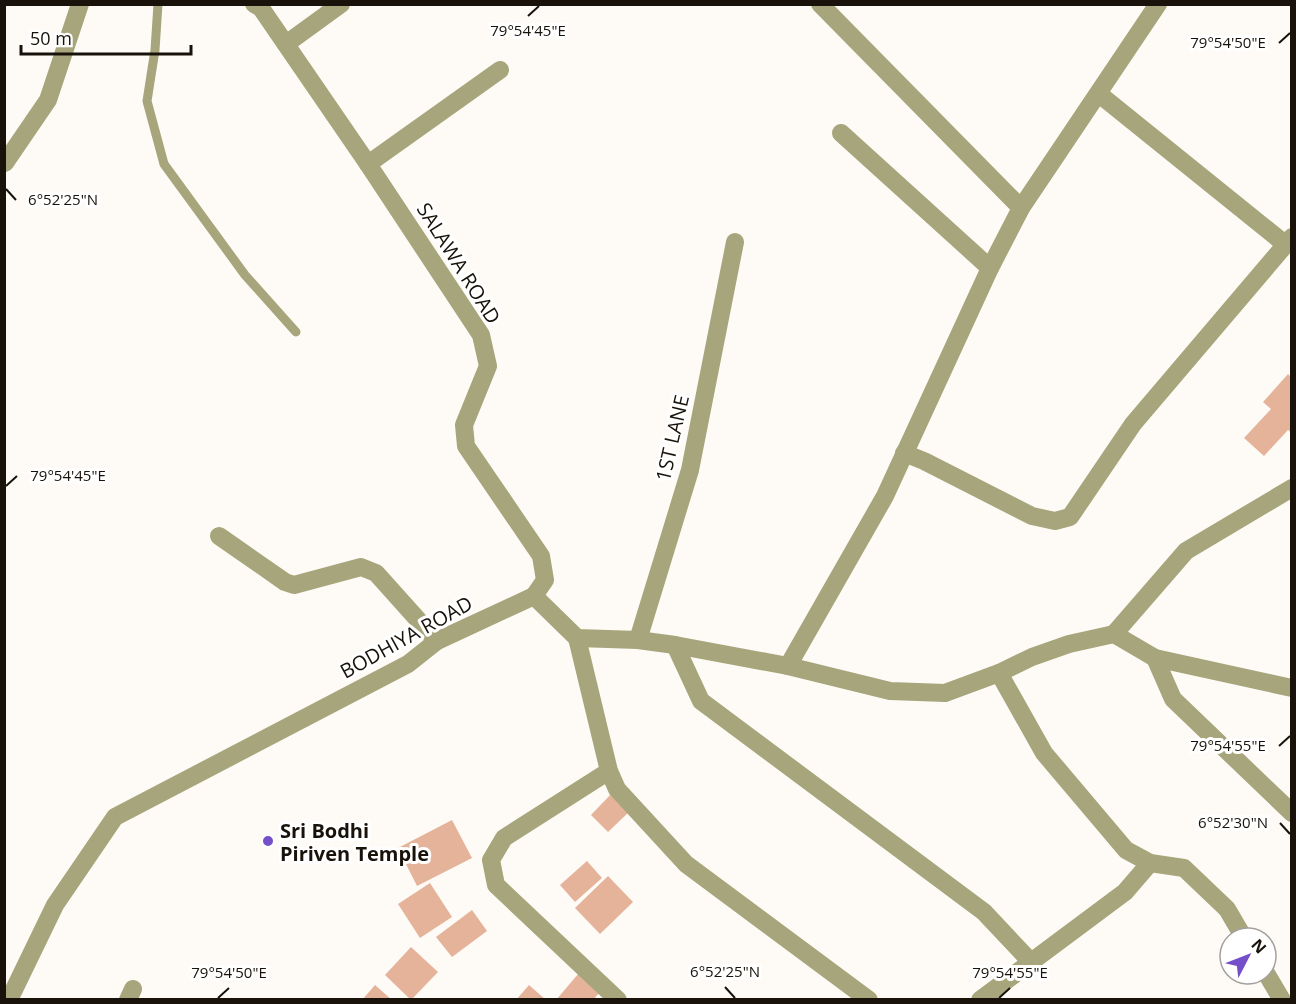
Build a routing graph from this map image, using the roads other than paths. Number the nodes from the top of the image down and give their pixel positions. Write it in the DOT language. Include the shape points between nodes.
graph roads {
  1 [pos="80,4"];
  2 [pos="158,4"];
  3 [pos="254,4"];
  4 [pos="340,4"];
  5 [pos="820,4"];
  6 [pos="1158,4"];
  7 [pos="286,44"];
  8 [pos="500,70"];
  9 [pos="1100,94"];
  10 [pos="841,133"];
  11 [pos="5,163"];
  12 [pos="368,164"];
  13 [pos="1021,208"];
  14 [pos="1288,241"];
  15 [pos="735,242"];
  16 [pos="990,268"];
  17 [pos="296,332"];
  18 [pos="904,453"];
  19 [pos="1292,488"];
  20 [pos="219,536"];
  21 [pos="534,596"];
  22 [pos="1114,634"];
  23 [pos="577,638"];
  24 [pos="638,640"];
  25 [pos="437,641"];
  26 [pos="675,645"];
  27 [pos="1155,658"];
  28 [pos="788,666"];
  29 [pos="999,673"];
  30 [pos="1292,688"];
  31 [pos="609,771"];
  32 [pos="1292,813"];
  33 [pos="1150,863"];
  34 [pos="1237,926"];
  35 [pos="1031,962"];
  36 [pos="1274,986"];
  37 [pos="9,999"];
  38 [pos="618,999"];
  39 [pos="869,999"];
  40 [pos="980,999"];
  41 [pos="1282,999"];
  1 -- 11 [label="street" via="48,99"];
  2 -- 17 [label="lane" via="147,101 164,164 245,275"];
  3 -- 7 [label="street, SALAWA ROAD"];
  4 -- 7 [label="street"];
  5 -- 13 [label="street"];
  6 -- 9 [label="street"];
  7 -- 12 [label="street, SALAWA ROAD"];
  8 -- 12 [label="street"];
  9 -- 13 [label="street"];
  9 -- 14 [label="street"];
  10 -- 16 [label="street"];
  12 -- 21 [label="street, SALAWA ROAD" via="481,335 488,366 464,425 466,446 541,556 545,580"];
  13 -- 16 [label="street"];
  14 -- 18 [label="street" via="1134,424 1070,517 1055,521 1032,516"];
  15 -- 24 [label="street, 1ST LANE" via="690,471"];
  16 -- 18 [label="street"];
  18 -- 28 [label="street" via="885,496"];
  19 -- 22 [label="street" via="1186,551"];
  20 -- 25 [label="street" via="294,585 362,567 376,573"];
  21 -- 23 [label="street"];
  21 -- 25 [label="street, BODHIYA ROAD"];
  22 -- 27 [label="street"];
  22 -- 29 [label="street" via="1069,644"];
  23 -- 24 [label="street"];
  23 -- 31 [label="street"];
  24 -- 26 [label="street"];
  25 -- 37 [label="street, BODHIYA ROAD" via="408,663 115,817 56,905"];
  26 -- 28 [label="street"];
  26 -- 35 [label="street" via="701,701 984,912"];
  27 -- 30 [label="street"];
  27 -- 32 [label="street" via="1173,699"];
  28 -- 29 [label="street" via="890,691 945,693"];
  29 -- 33 [label="street" via="1044,753 1126,850"];
  31 -- 38 [label="street" via="504,838 491,860 496,885"];
  31 -- 39 [label="street" via="617,789 686,864"];
  33 -- 34 [label="street" via="1184,867 1227,909"];
  33 -- 35 [label="street" via="1125,892"];
  35 -- 40 [label="street"];
  36 -- 41 [label="street"];
}
